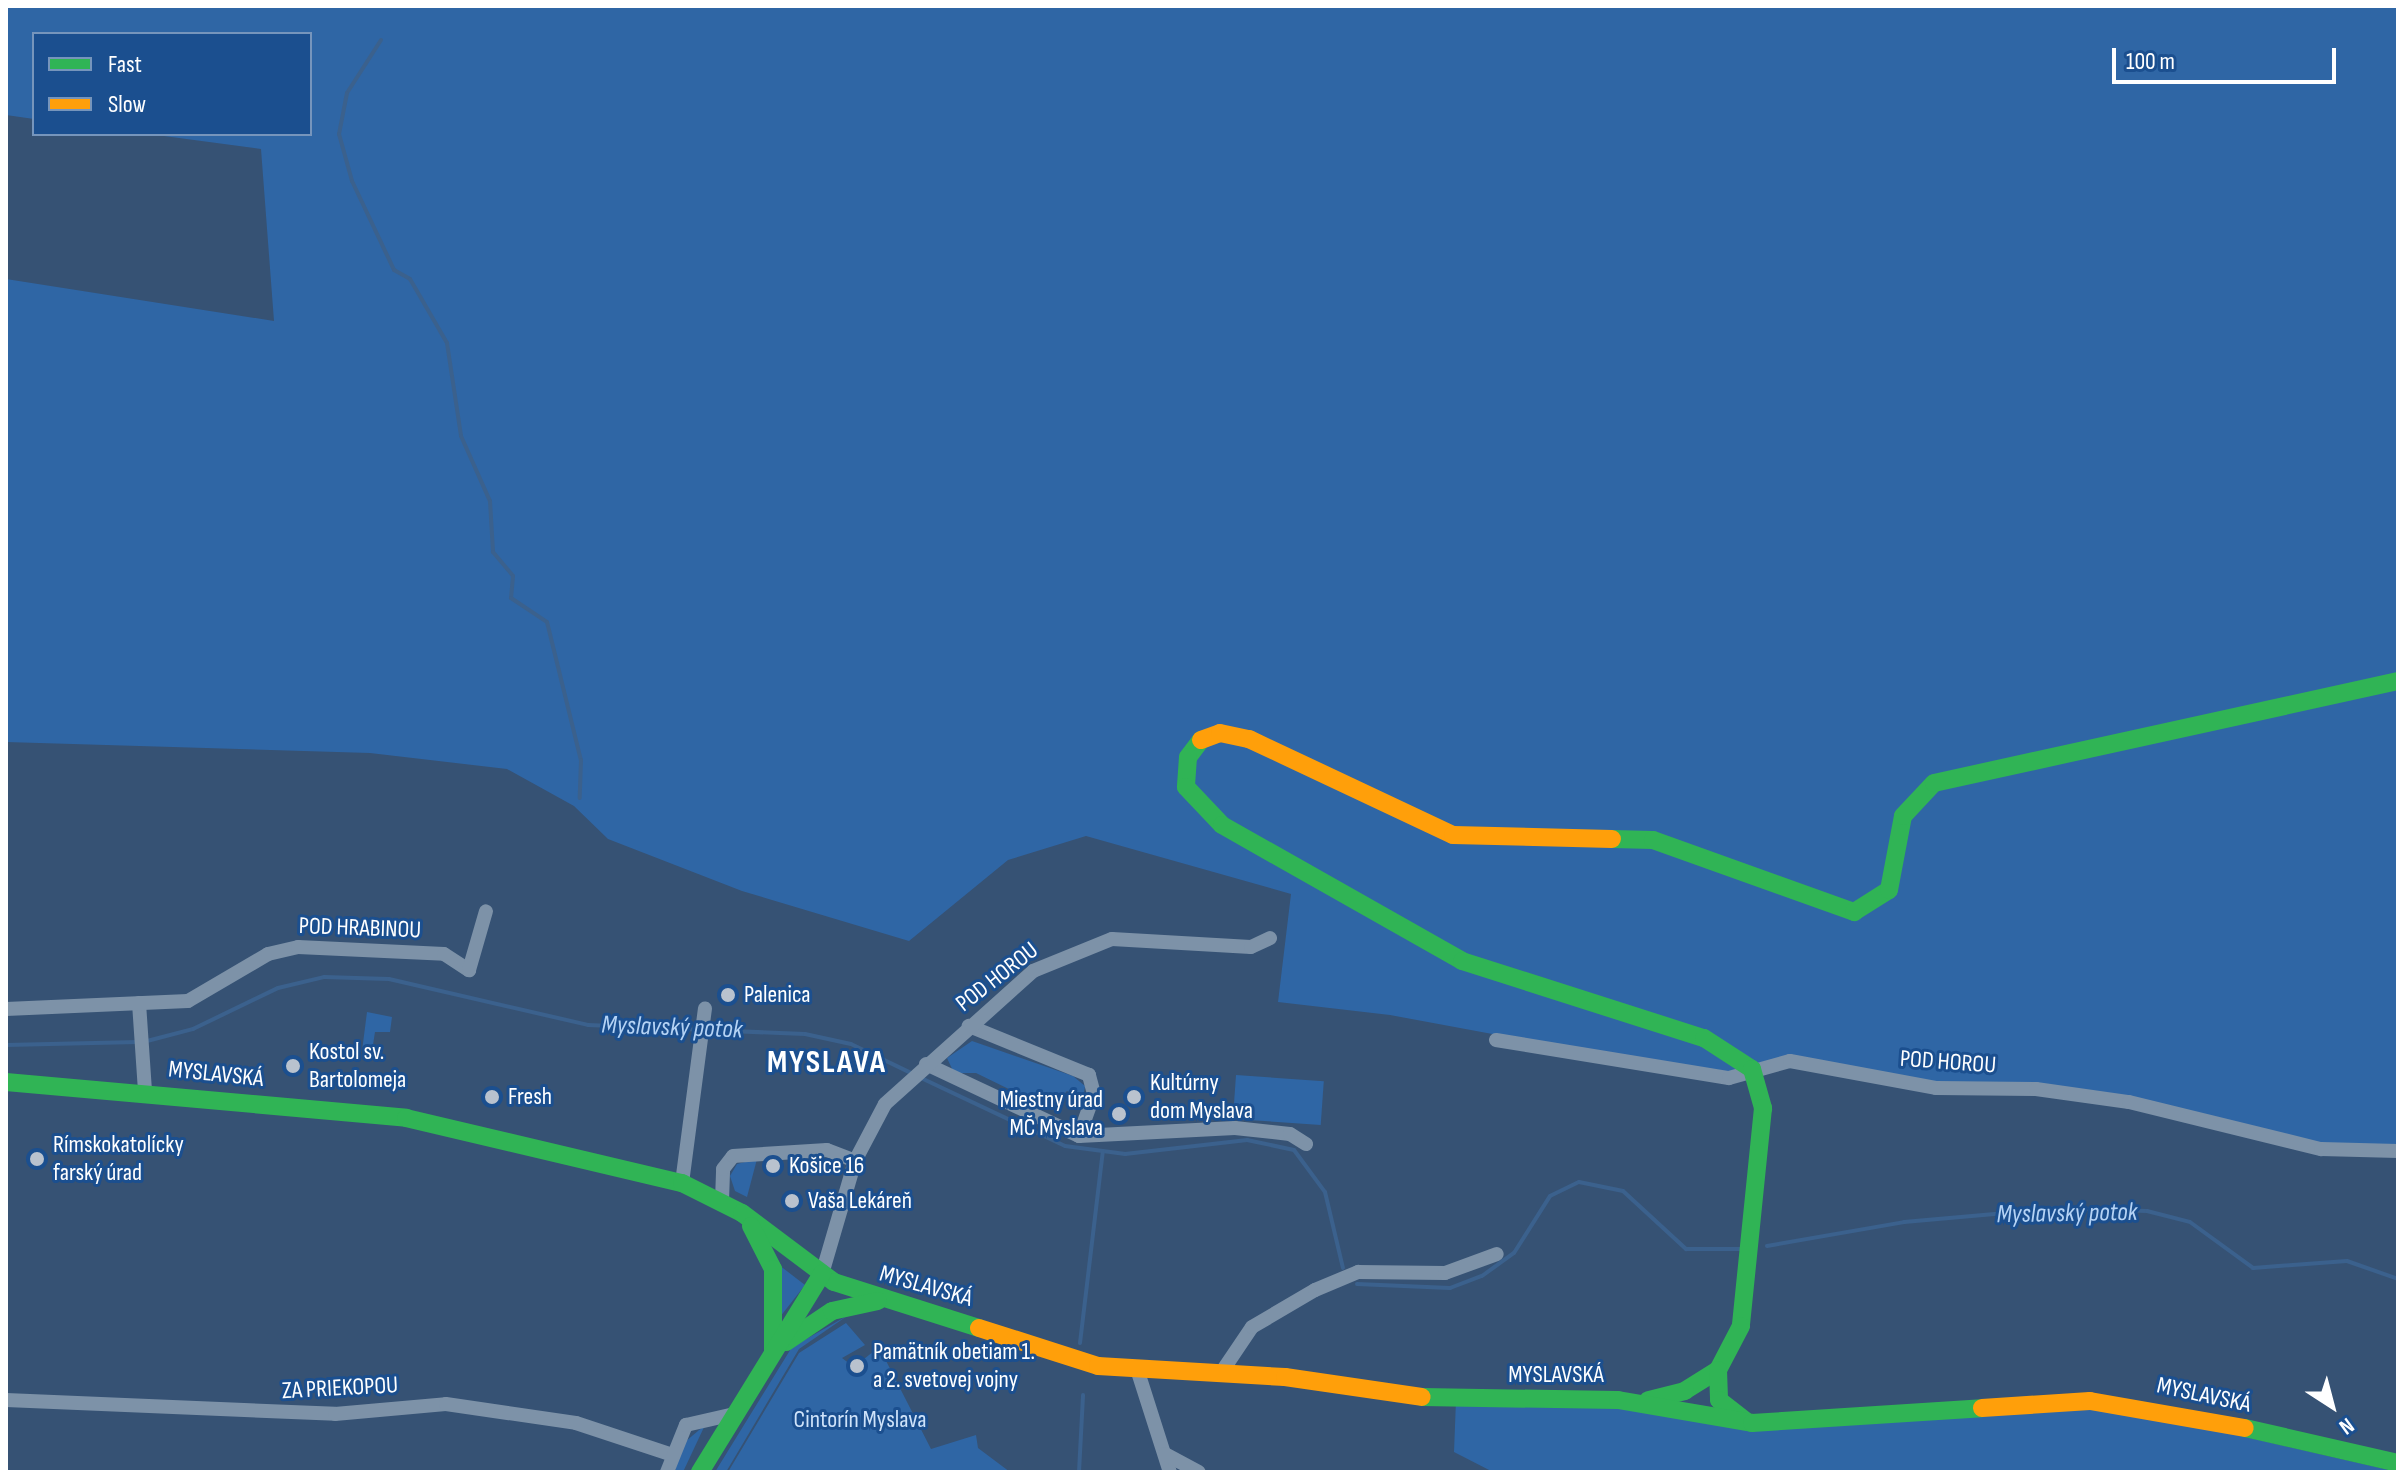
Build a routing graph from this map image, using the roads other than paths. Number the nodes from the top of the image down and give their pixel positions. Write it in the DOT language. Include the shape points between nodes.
graph roads {
  1 [pos="2398,681"];
  2 [pos="486,911"];
  3 [pos="1270,938"];
  4 [pos="139,1003"];
  5 [pos="6,1009"];
  6 [pos="705,1009"];
  7 [pos="969,1026"];
  8 [pos="1496,1040"];
  9 [pos="924,1067"];
  10 [pos="1752,1069"];
  11 [pos="6,1082"];
  12 [pos="145,1091"];
  13 [pos="1079,1136"];
  14 [pos="1306,1144"];
  15 [pos="2398,1151"];
  16 [pos="855,1161"];
  17 [pos="682,1183"];
  18 [pos="722,1201"];
  19 [pos="742,1213"];
  20 [pos="1497,1254"];
  21 [pos="822,1274"];
  22 [pos="894,1300"];
  23 [pos="773,1351"];
  24 [pos="1718,1370"];
  25 [pos="1138,1372"];
  26 [pos="1221,1373"];
  27 [pos="6,1400"];
  28 [pos="1641,1402"];
  29 [pos="730,1415"];
  30 [pos="1752,1423"];
  31 [pos="670,1454"];
  32 [pos="1165,1454"];
  33 [pos="2398,1463"];
  34 [pos="667,1472"];
  35 [pos="700,1472"];
  36 [pos="1170,1472"];
  37 [pos="1199,1472"];
  1 -- 10 [label="street" via="1934,783 1903,816 1889,890 1854,912 1653,840 1453,835 1235,734 1202,739 1188,757 1186,787 1210,817 1417,937 1495,976 1704,1038"];
  2 -- 4 [label="street, POD HRABINOU" via="469,970 444,954 298,947 268,954 196,999"];
  3 -- 7 [label="street, POD HOROU" via="1251,947 1112,939 1047,962"];
  4 -- 5 [label="street, POD HRABINOU"];
  4 -- 12 [label="street"];
  6 -- 17 [label="street"];
  7 -- 9 [label="street, POD HOROU"];
  7 -- 13 [label="street" via="1089,1075 1094,1094"];
  8 -- 10 [label="street, POD HOROU" via="1729,1078"];
  9 -- 13 [label="street"];
  9 -- 16 [label="street, POD HOROU" via="885,1104"];
  10 -- 15 [label="street, POD HOROU" via="1790,1061 1936,1088 2036,1089 2129,1102 2321,1149"];
  10 -- 24 [label="street" via="1763,1108 1748,1297 1736,1342"];
  11 -- 12 [label="street, MYSLAVSKÁ"];
  12 -- 17 [label="street, MYSLAVSKÁ" via="406,1118"];
  13 -- 14 [label="street" via="1235,1128 1290,1134"];
  16 -- 18 [label="street" via="827,1150 733,1156 723,1169"];
  16 -- 21 [label="street, POD HOROU"];
  17 -- 18 [label="street, MYSLAVSKÁ"];
  18 -- 19 [label="street, MYSLAVSKÁ"];
  19 -- 21 [label="street, MYSLAVSKÁ"];
  19 -- 23 [label="street" via="773,1269"];
  20 -- 26 [label="street" via="1445,1273 1358,1272 1315,1290 1252,1327"];
  21 -- 22 [label="street, MYSLAVSKÁ"];
  21 -- 23 [label="street"];
  22 -- 23 [label="street" via="832,1311"];
  22 -- 25 [label="street, MYSLAVSKÁ" via="1084,1363"];
  23 -- 29 [label="street"];
  24 -- 28 [label="street" via="1685,1391"];
  24 -- 30 [label="street" via="1722,1406"];
  25 -- 26 [label="street, MYSLAVSKÁ"];
  25 -- 32 [label="street"];
  26 -- 28 [label="street, MYSLAVSKÁ" via="1443,1400"];
  27 -- 31 [label="street, ZA PRIEKOPOU" via="335,1414 446,1404 576,1423"];
  28 -- 30 [label="street, MYSLAVSKÁ"];
  29 -- 31 [label="street" via="692,1421"];
  29 -- 35 [label="street"];
  30 -- 33 [label="street, MYSLAVSKÁ" via="2090,1401 2164,1409"];
  31 -- 34 [label="street"];
  32 -- 36 [label="street"];
  32 -- 37 [label="street"];
}
